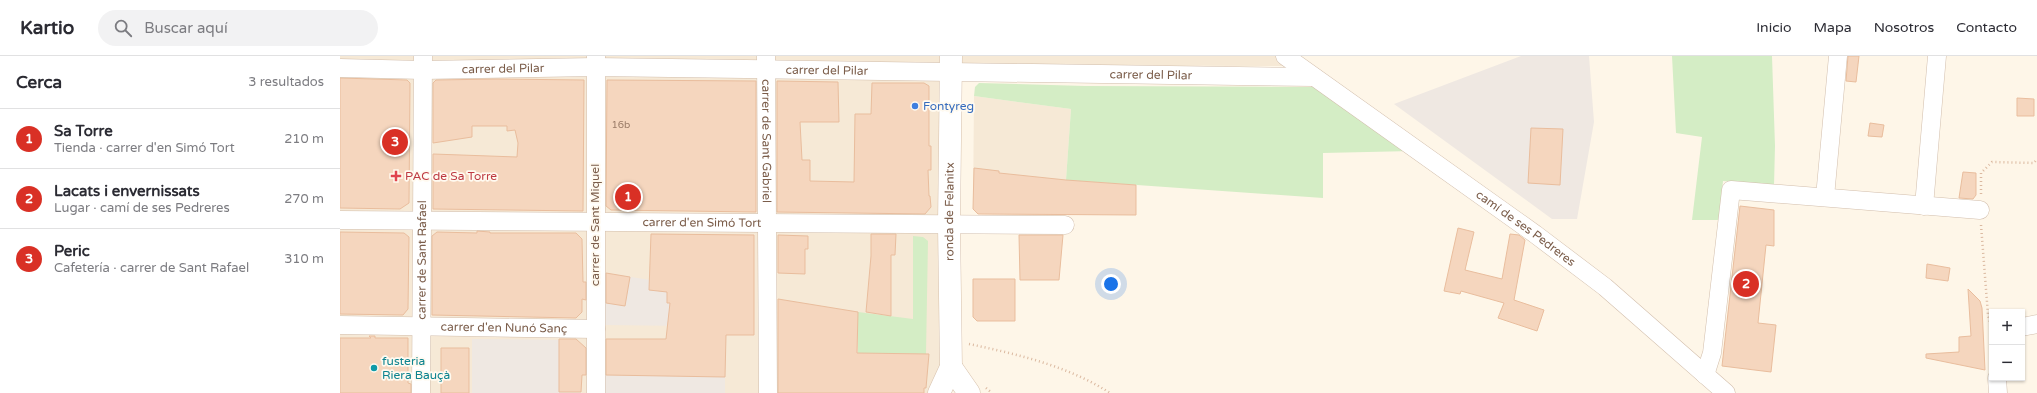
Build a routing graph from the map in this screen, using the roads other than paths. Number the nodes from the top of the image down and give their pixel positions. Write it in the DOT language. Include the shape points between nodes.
graph roads {
  1 [pos="1285,56"];
  2 [pos="1838,56"];
  3 [pos="1937,56"];
  4 [pos="596,62"];
  5 [pos="423,63"];
  6 [pos="766,63"];
  7 [pos="951,64"];
  8 [pos="340,68"];
  9 [pos="1314,78"];
  10 [pos="1825,197"];
  11 [pos="1924,206"];
  12 [pos="1980,210"];
  13 [pos="340,220"];
  14 [pos="422,220"];
  15 [pos="594,222"];
  16 [pos="767,223"];
  17 [pos="949,225"];
  18 [pos="1065,225"];
  19 [pos="2037,324"];
  20 [pos="340,325"];
  21 [pos="2025,326"];
  22 [pos="422,327"];
  23 [pos="596,329"];
  24 [pos="951,367"];
  25 [pos="1705,375"];
  26 [pos="1997,381"];
  27 [pos="421,393"];
  28 [pos="596,393"];
  29 [pos="768,393"];
  30 [pos="939,393"];
  31 [pos="969,393"];
  32 [pos="1726,393"];
  33 [pos="1998,393"];
  1 -- 9 [label="street, camí de ses Pedreres"];
  2 -- 10 [label="street"];
  3 -- 11 [label="street"];
  4 -- 5 [label="street, carrer del Pilar"];
  4 -- 6 [label="street, carrer del Pilar"];
  4 -- 15 [label="street, carrer de Sant Miquel"];
  5 -- 8 [label="street, carrer del Pilar"];
  5 -- 14 [label="street, carrer de Sant Rafael"];
  6 -- 7 [label="street, carrer del Pilar"];
  6 -- 16 [label="street, carrer de Sant Gabriel"];
  7 -- 9 [label="street, carrer del Pilar"];
  7 -- 17 [label="main road, ronda de Felanitx"];
  9 -- 25 [label="street, camí de ses Pedreres" via="1599,282"];
  10 -- 11 [label="street"];
  10 -- 25 [label="street" via="1731,190 1712,353"];
  11 -- 12 [label="street"];
  13 -- 14 [label="street, carrer d'en Simó Tort"];
  14 -- 15 [label="street, carrer d'en Simó Tort"];
  14 -- 22 [label="street, carrer de Sant Rafael"];
  15 -- 16 [label="street, carrer d'en Simó Tort"];
  15 -- 23 [label="street, carrer de Sant Miquel"];
  16 -- 17 [label="street, carrer d'en Simó Tort"];
  16 -- 29 [label="street, carrer de Sant Gabriel"];
  17 -- 18 [label="street, carrer d'en Simó Tort"];
  17 -- 24 [label="main road, ronda de Felanitx"];
  19 -- 21 [label="street"];
  20 -- 22 [label="street, carrer d'en Nunó Sanç"];
  22 -- 23 [label="street, carrer d'en Nunó Sanç"];
  22 -- 27 [label="street, carrer de Sant Rafael"];
  23 -- 28 [label="street, carrer de Sant Miquel"];
  24 -- 30 [label="main road"];
  24 -- 31 [label="main road"];
  25 -- 32 [label="street, camí de ses Pedreres"];
  26 -- 33 [label="street"];
}
